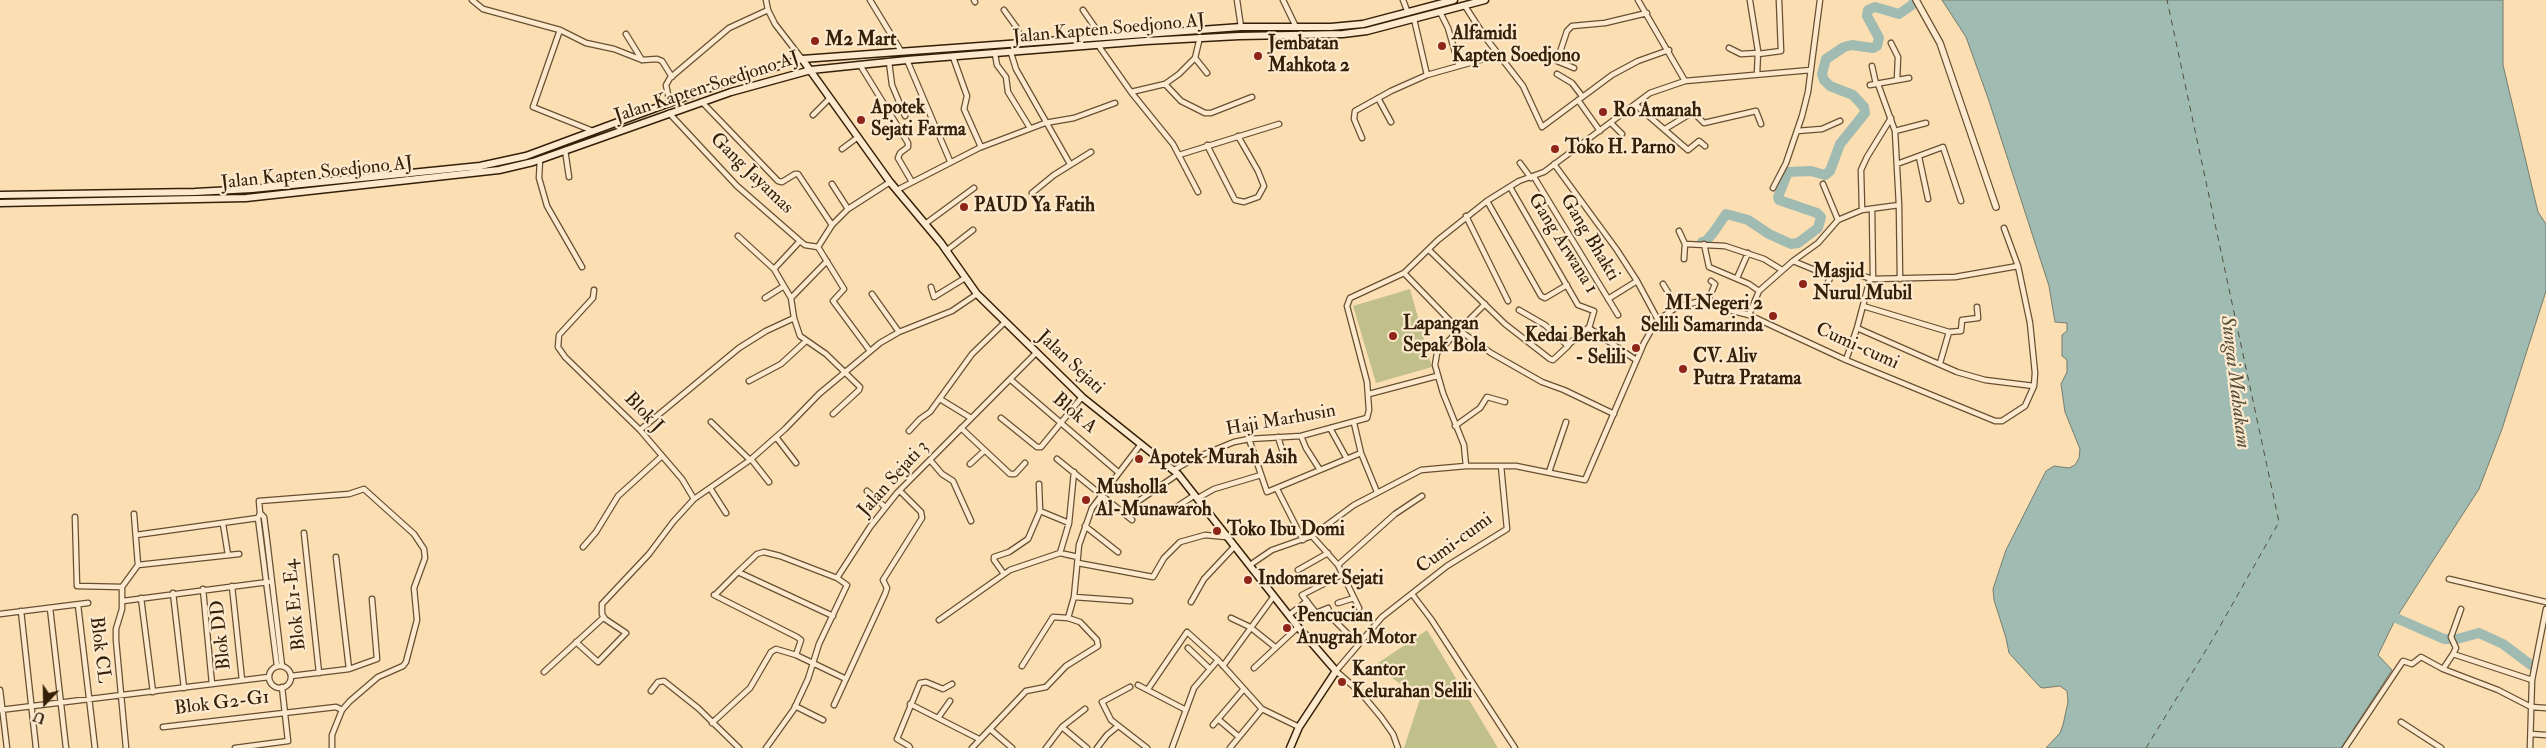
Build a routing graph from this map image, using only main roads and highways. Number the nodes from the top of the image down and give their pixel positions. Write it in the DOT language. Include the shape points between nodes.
graph roads {
  1 [pos="1454,0"];
  2 [pos="1485,0"];
  3 [pos="1427,7"];
  4 [pos="1430,14"];
  5 [pos="1111,36"];
  6 [pos="1112,44"];
  7 [pos="802,59"];
  8 [pos="811,70"];
  9 [pos="647,112"];
  10 [pos="650,120"];
  11 [pos="439,173"];
  12 [pos="0,195"];
  13 [pos="0,203"];
  14 [pos="1290,748"];
  1 -- 3 [label="main road, Jalan Kapten Soedjono AJ"];
  2 -- 4 [label="main road, Jalan Kapten Soedjono AJ"];
  3 -- 4 [label="main road"];
  3 -- 5 [label="main road, Jalan Kapten Soedjono AJ" via="1348,26 1241,27"];
  4 -- 6 [label="main road, Jalan Kapten Soedjono AJ" via="1343,34 1200,37"];
  5 -- 6 [label="main road"];
  5 -- 7 [label="main road, Jalan Kapten Soedjono AJ"];
  6 -- 8 [label="main road, Jalan Kapten Soedjono AJ"];
  7 -- 8 [label="main road, Jalan Sejati"];
  7 -- 9 [label="main road, Jalan Kapten Soedjono AJ" via="735,79"];
  8 -- 10 [label="main road, Jalan Kapten Soedjono AJ"];
  8 -- 14 [label="main road, Jalan Sejati" via="890,182 977,294 1082,397 1176,472 1336,671"];
  9 -- 10 [label="main road"];
  9 -- 11 [label="main road, Jalan Kapten Soedjono AJ" via="526,156"];
  10 -- 11 [label="main road, Jalan Kapten Soedjono AJ" via="499,170"];
  11 -- 12 [label="main road, Jalan Kapten Soedjono AJ" via="252,189"];
  11 -- 13 [label="main road, Jalan Kapten Soedjono AJ" via="246,198"];
}
